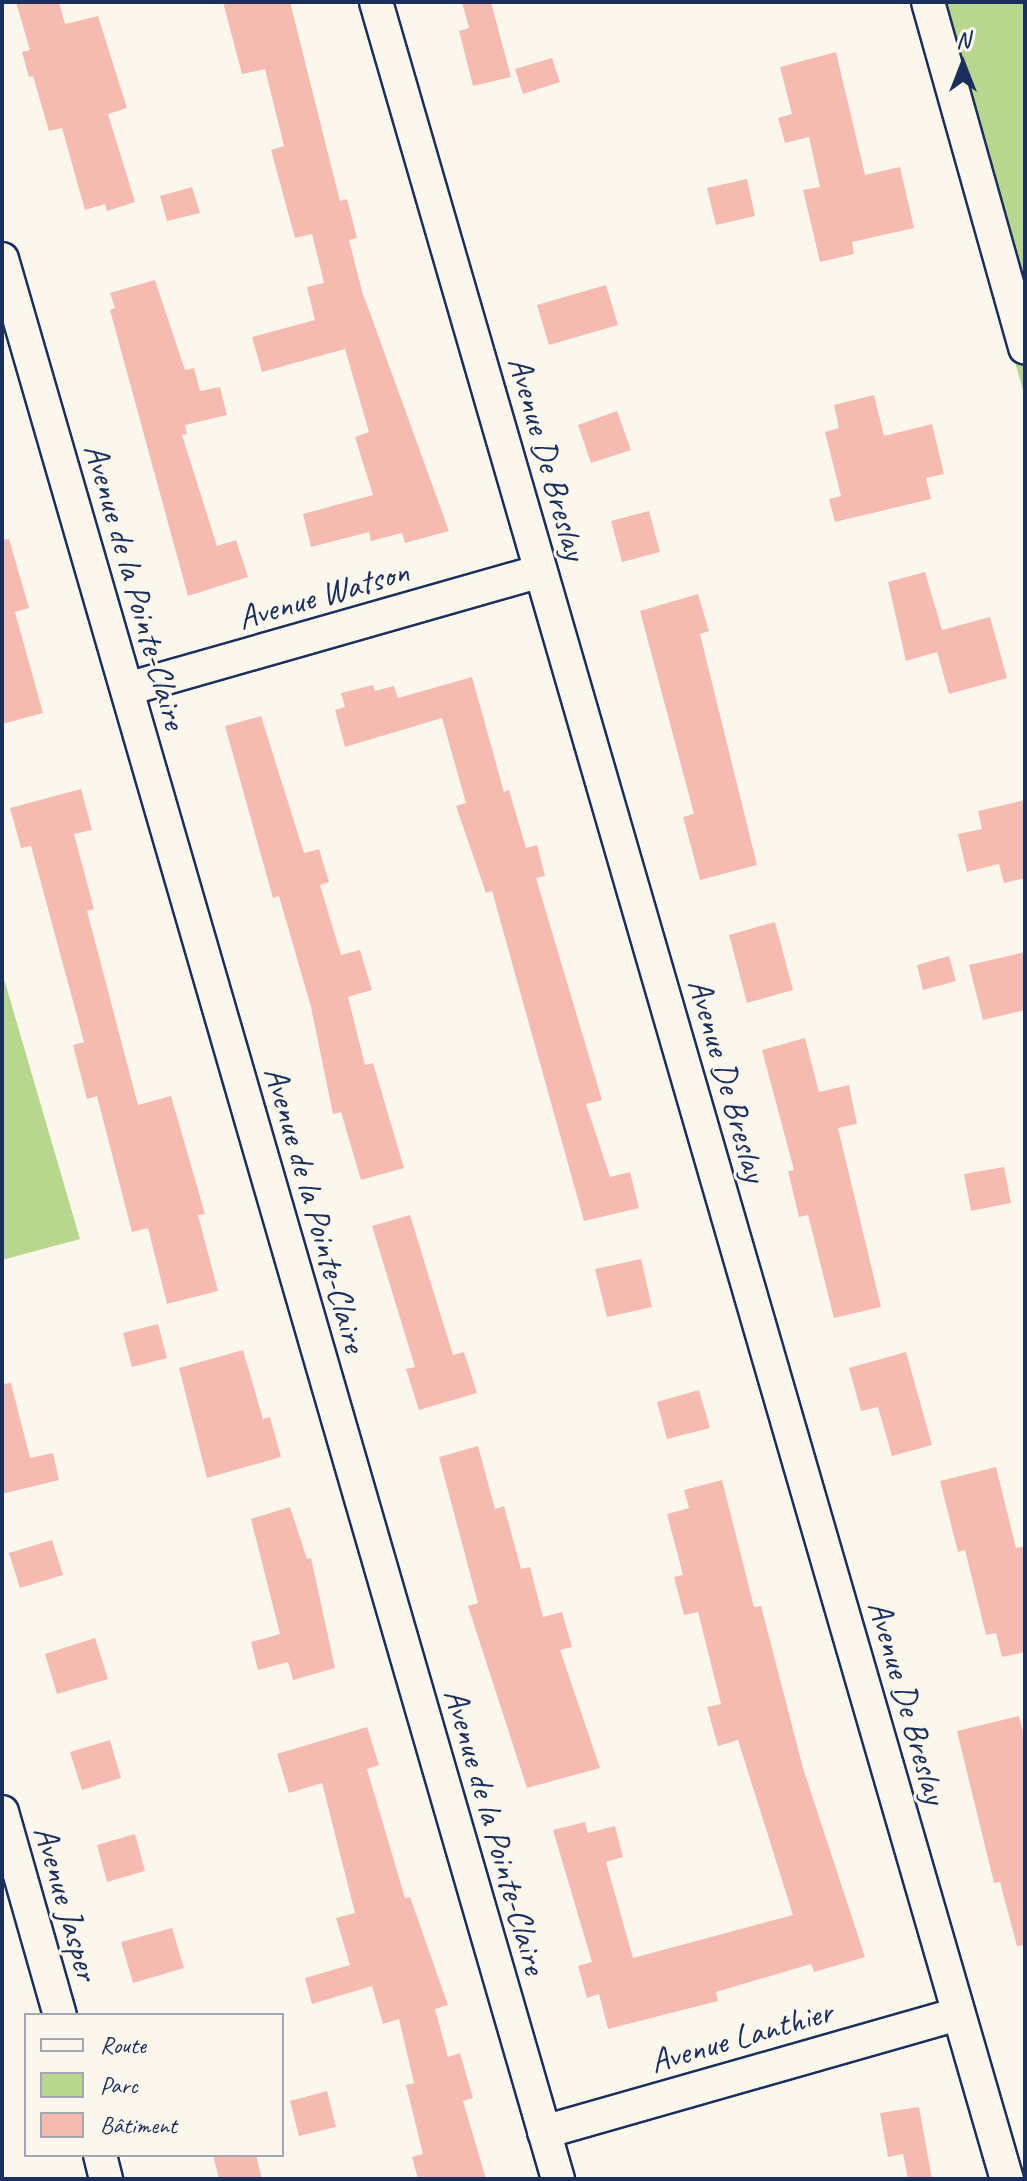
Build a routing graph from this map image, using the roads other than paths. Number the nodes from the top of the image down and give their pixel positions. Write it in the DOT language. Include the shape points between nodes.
graph roads {
  1 [pos="376,2"];
  2 [pos="928,2"];
  3 [pos="2,259"];
  4 [pos="1025,348"];
  5 [pos="541,571"];
  6 [pos="127,689"];
  7 [pos="2,1812"];
  8 [pos="59,2013"];
  9 [pos="959,2014"];
  10 [pos="544,2132"];
  11 [pos="100,2157"];
  12 [pos="106,2179"];
  13 [pos="558,2179"];
  14 [pos="1007,2179"];
  1 -- 5 [label="street, Avenue De Breslay"];
  2 -- 4 [label="street"];
  3 -- 6 [label="street, Avenue de la Pointe-Claire"];
  5 -- 6 [label="street, Avenue Watson"];
  5 -- 9 [label="street, Avenue De Breslay"];
  6 -- 10 [label="street, Avenue de la Pointe-Claire"];
  7 -- 8 [label="street, Avenue Jasper"];
  9 -- 10 [label="street, Avenue Lanthier"];
  9 -- 14 [label="street, Avenue De Breslay"];
  10 -- 13 [label="street, Avenue de la Pointe-Claire"];
  11 -- 12 [label="street"];
}
